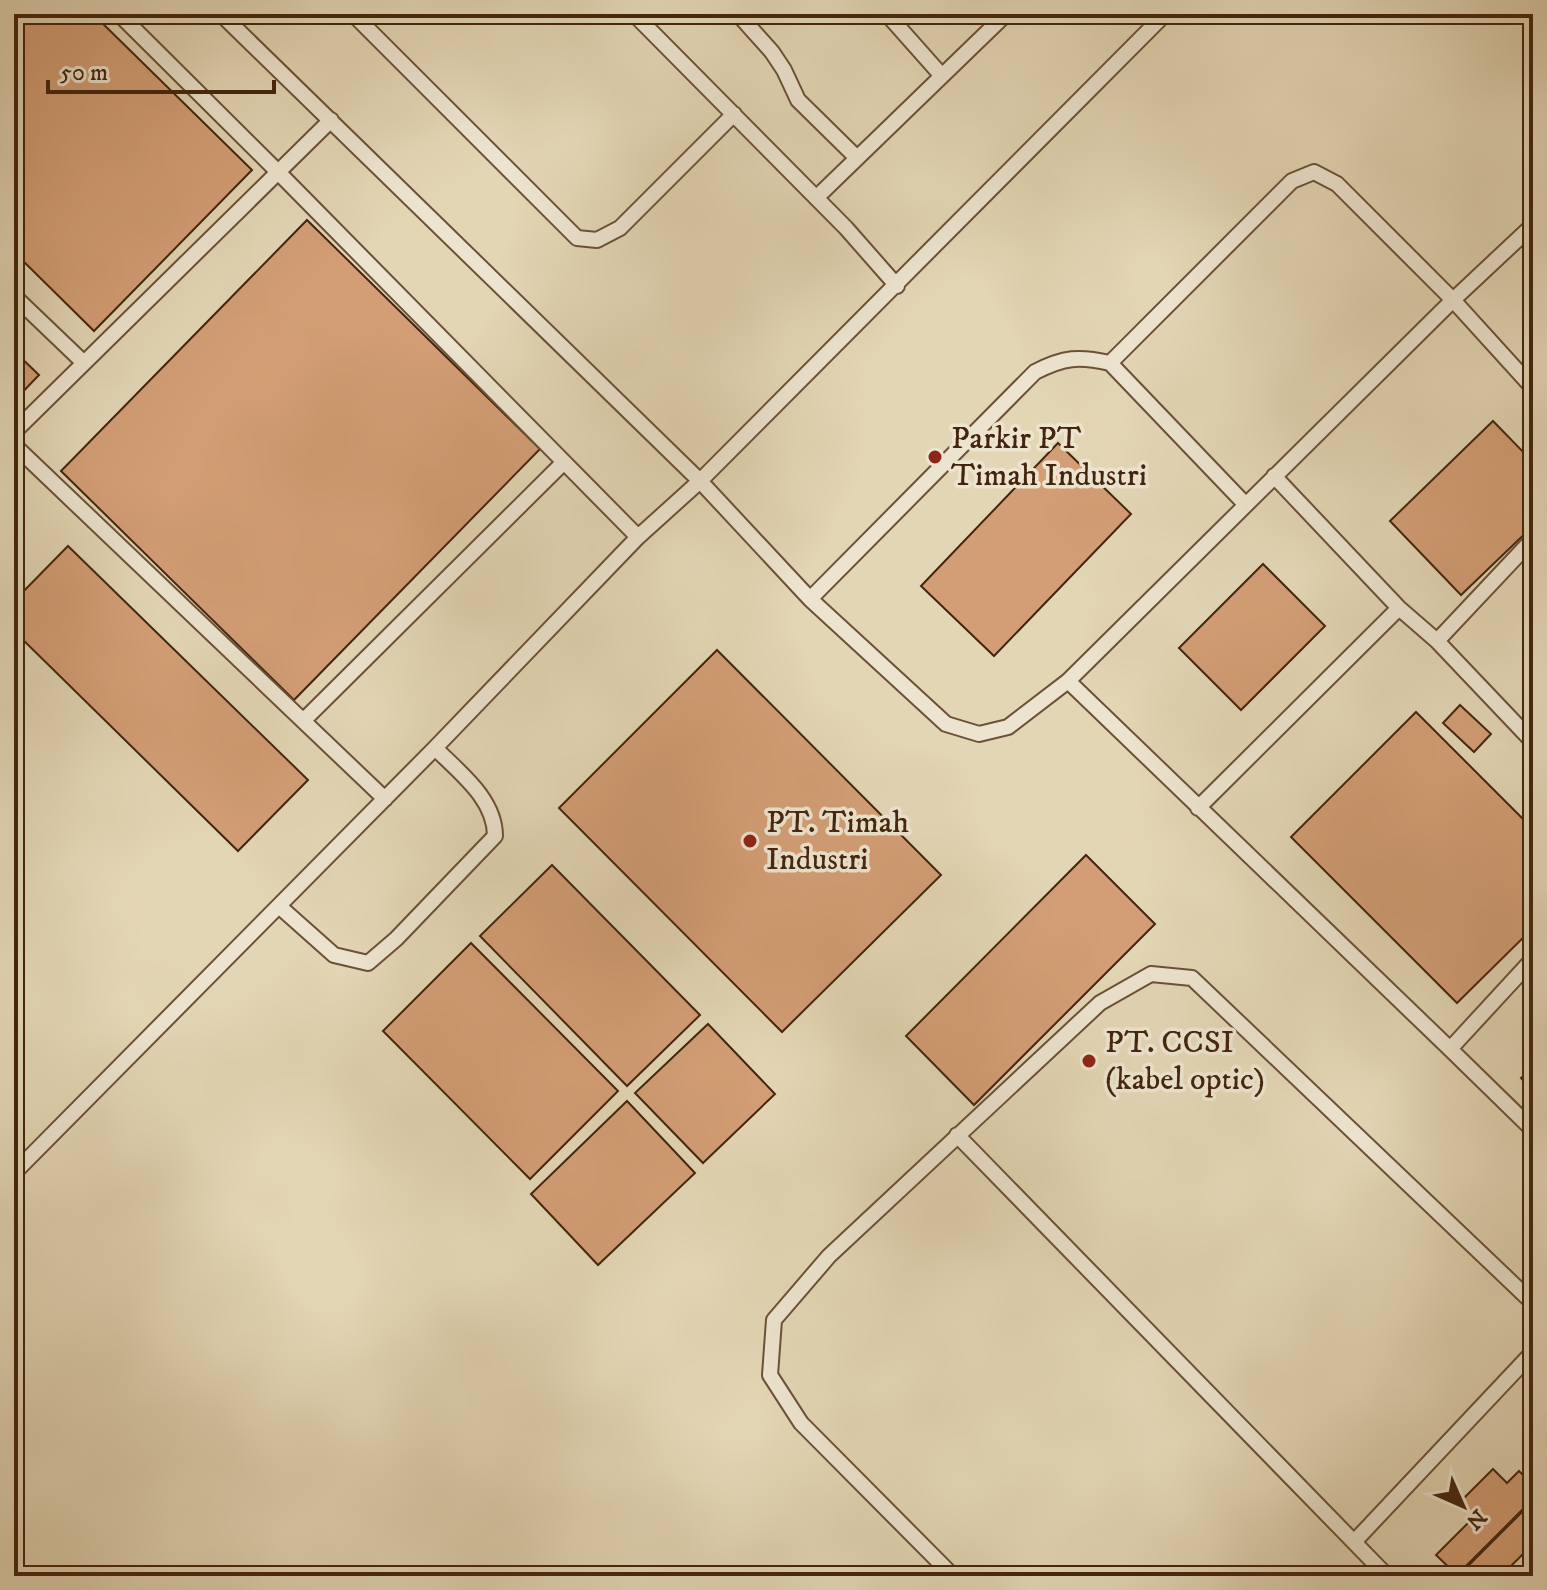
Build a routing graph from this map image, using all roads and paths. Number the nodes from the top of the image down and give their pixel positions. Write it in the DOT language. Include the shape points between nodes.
graph roads {
  1 [pos="119,14"];
  2 [pos="221,14"];
  3 [pos="353,14"];
  4 [pos="634,14"];
  5 [pos="738,14"];
  6 [pos="887,14"];
  7 [pos="1006,14"];
  8 [pos="1165,14"];
  9 [pos="942,76"];
  10 [pos="734,114"];
  11 [pos="331,120"];
  12 [pos="857,158"];
  13 [pos="278,172"];
  14 [pos="816,198"];
  15 [pos="1533,225"];
  16 [pos="897,286"];
  17 [pos="14,296"];
  18 [pos="1453,300"];
  19 [pos="84,363"];
  20 [pos="1110,363"];
  21 [pos="1533,388"];
  22 [pos="14,432"];
  23 [pos="14,445"];
  24 [pos="564,462"];
  25 [pos="1274,476"];
  26 [pos="700,481"];
  27 [pos="1245,504"];
  28 [pos="638,537"];
  29 [pos="1533,539"];
  30 [pos="810,599"];
  31 [pos="1399,608"];
  32 [pos="1437,641"];
  33 [pos="1068,681"];
  34 [pos="304,720"];
  35 [pos="1533,742"];
  36 [pos="435,748"];
  37 [pos="385,799"];
  38 [pos="1198,808"];
  39 [pos="280,907"];
  40 [pos="1533,959"];
  41 [pos="1450,1049"];
  42 [pos="1533,1130"];
  43 [pos="957,1135"];
  44 [pos="14,1173"];
  45 [pos="1533,1303"];
  46 [pos="1533,1352"];
  47 [pos="1354,1542"];
  48 [pos="953,1576"];
  49 [pos="1387,1576"];
  1 -- 13 [label="lane"];
  2 -- 11 [label="lane"];
  3 -- 10 [label="lane" via="577,238 597,240 620,228"];
  4 -- 10 [label="lane"];
  5 -- 12 [label="lane" via="772,52 798,100"];
  6 -- 9 [label="lane"];
  7 -- 9 [label="lane"];
  8 -- 16 [label="lane"];
  9 -- 12 [label="lane"];
  10 -- 14 [label="lane"];
  11 -- 13 [label="lane"];
  11 -- 26 [label="lane"];
  12 -- 14 [label="lane"];
  13 -- 19 [label="lane"];
  13 -- 24 [label="lane"];
  14 -- 16 [label="lane"];
  15 -- 18 [label="lane"];
  16 -- 26 [label="lane"];
  17 -- 19 [label="lane"];
  18 -- 20 [label="lane" via="1337,184 1314,172 1292,181"];
  18 -- 21 [label="lane"];
  18 -- 25 [label="lane"];
  19 -- 22 [label="lane"];
  20 -- 27 [label="lane"];
  20 -- 30 [label="lane" via="1060,360 1035,372"];
  23 -- 34 [label="lane"];
  24 -- 28 [label="lane"];
  24 -- 34 [label="lane"];
  25 -- 27 [label="lane"];
  25 -- 31 [label="lane"];
  26 -- 28 [label="lane"];
  26 -- 30 [label="lane"];
  27 -- 33 [label="lane"];
  28 -- 36 [label="lane"];
  29 -- 32 [label="lane"];
  30 -- 33 [label="lane" via="946,724 979,734 1008,727"];
  31 -- 32 [label="lane"];
  31 -- 38 [label="lane"];
  32 -- 35 [label="lane"];
  33 -- 38 [label="lane"];
  34 -- 37 [label="lane"];
  36 -- 37 [label="lane"];
  36 -- 39 [label="lane" via="489,808 495,836 396,939 368,963 334,955"];
  37 -- 39 [label="lane"];
  38 -- 41 [label="lane"];
  39 -- 44 [label="lane"];
  40 -- 41 [label="lane"];
  41 -- 42 [label="lane"];
  43 -- 45 [label="lane" via="1100,1003 1151,974 1192,978"];
  43 -- 47 [label="lane"];
  43 -- 48 [label="lane" via="829,1256 774,1320 770,1375 801,1423"];
  46 -- 47 [label="lane"];
  47 -- 49 [label="lane"];
}
